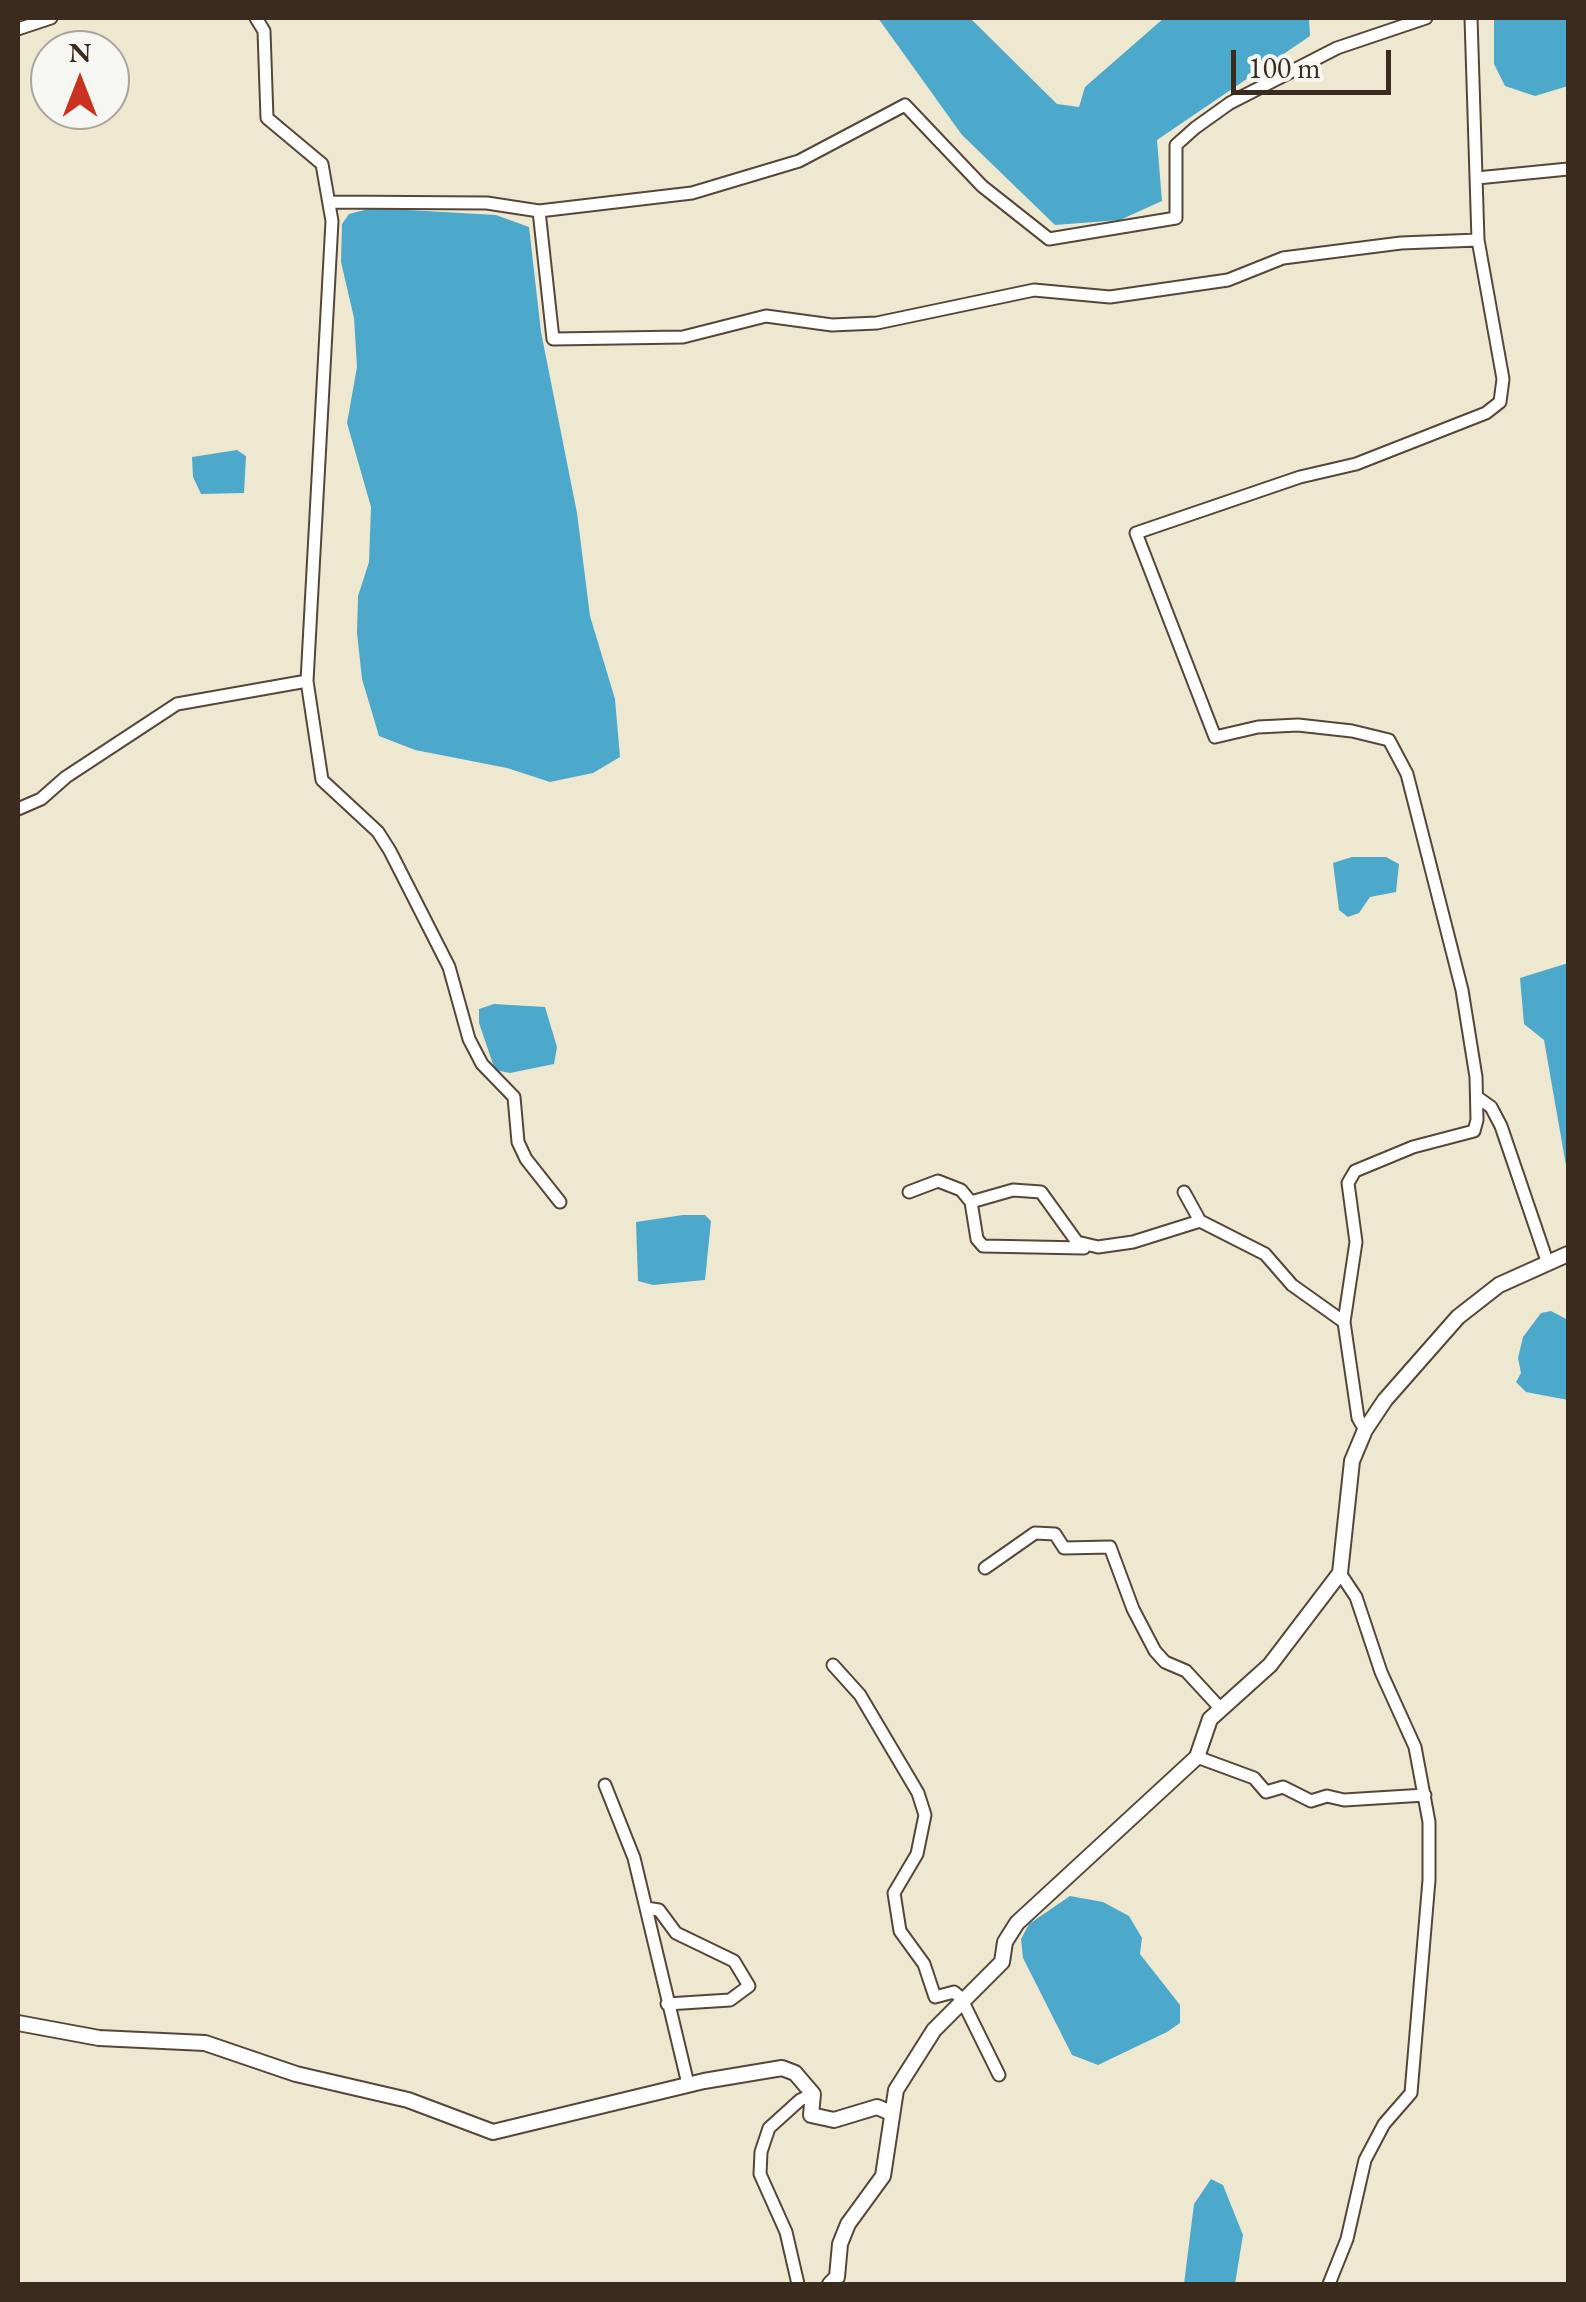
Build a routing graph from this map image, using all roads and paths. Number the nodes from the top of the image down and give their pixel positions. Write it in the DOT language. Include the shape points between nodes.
graph roads {
  1 [pos="52,18"];
  2 [pos="256,18"];
  3 [pos="1426,18"];
  4 [pos="1471,18"];
  5 [pos="18,29"];
  6 [pos="1568,169"];
  7 [pos="1477,178"];
  8 [pos="329,202"];
  9 [pos="539,211"];
  10 [pos="1478,240"];
  11 [pos="307,682"];
  12 [pos="18,809"];
  13 [pos="1477,1097"];
  14 [pos="909,1192"];
  15 [pos="1184,1192"];
  16 [pos="560,1202"];
  17 [pos="971,1202"];
  18 [pos="1200,1221"];
  19 [pos="1098,1246"];
  20 [pos="1568,1254"];
  21 [pos="1546,1261"];
  22 [pos="1344,1322"];
  23 [pos="1364,1430"];
  24 [pos="985,1568"];
  25 [pos="1340,1574"];
  26 [pos="833,1665"];
  27 [pos="1221,1709"];
  28 [pos="1196,1758"];
  29 [pos="605,1786"];
  30 [pos="1425,1795"];
  31 [pos="646,1908"];
  32 [pos="962,1998"];
  33 [pos="667,2004"];
  34 [pos="18,2023"];
  35 [pos="999,2075"];
  36 [pos="688,2084"];
  37 [pos="813,2094"];
  38 [pos="891,2113"];
  39 [pos="837,2282"];
  40 [pos="798,2284"];
  41 [pos="1329,2284"];
  1 -- 5 [label="street"];
  2 -- 8 [label="street" via="264,31 267,118 322,164"];
  3 -- 9 [label="street" via="1338,48 1195,128 1176,146 1176,218 1049,238 982,186 905,105 799,160 692,193"];
  4 -- 7 [label="street"];
  6 -- 7 [label="street"];
  7 -- 10 [label="street"];
  8 -- 9 [label="street" via="487,203"];
  8 -- 11 [label="street" via="329,328"];
  9 -- 10 [label="street" via="553,339 683,338 766,316 832,326 878,323 1034,290 1110,297 1228,280 1284,258"];
  10 -- 13 [label="street" via="1502,379 1500,402 1356,464 1300,476 1136,533 1215,737 1298,725 1389,740 1408,774 1462,990"];
  11 -- 12 [label="street" via="177,704"];
  11 -- 16 [label="street" via="322,780 390,851 449,967 469,1039 482,1064 514,1097 526,1160"];
  13 -- 21 [label="street" via="1501,1126"];
  13 -- 22 [label="street" via="1474,1131 1355,1171 1348,1183 1356,1242"];
  14 -- 17 [label="street" via="938,1180"];
  15 -- 18 [label="street"];
  17 -- 19 [label="street" via="1014,1190 1040,1192 1076,1242"];
  17 -- 19 [label="street" via="984,1246"];
  18 -- 19 [label="street"];
  18 -- 22 [label="street" via="1265,1254 1292,1285"];
  20 -- 21 [label="street"];
  21 -- 23 [label="street" via="1499,1284 1458,1317"];
  22 -- 23 [label="street"];
  23 -- 25 [label="street" via="1352,1461"];
  24 -- 27 [label="street" via="1035,1532 1055,1534 1064,1548 1110,1547 1155,1652 1186,1670"];
  25 -- 27 [label="street" via="1270,1665"];
  25 -- 30 [label="street" via="1356,1597 1410,1732"];
  26 -- 32 [label="street" via="860,1694 918,1792 924,1815 916,1854 894,1893 900,1931 924,1964 935,1997 954,1992"];
  27 -- 28 [label="street" via="1210,1718"];
  28 -- 30 [label="street" via="1254,1778 1266,1792 1284,1787 1310,1801"];
  28 -- 32 [label="street" via="1018,1923 1002,1962"];
  29 -- 31 [label="street"];
  30 -- 41 [label="street" via="1428,1880 1417,2069 1412,2094 1384,2124 1365,2160"];
  31 -- 33 [label="street"];
  31 -- 33 [label="street" via="660,1910 676,1933 734,1961 748,1986 730,2000"];
  32 -- 35 [label="street"];
  32 -- 38 [label="street" via="912,2062"];
  33 -- 36 [label="street"];
  34 -- 36 [label="street" via="99,2038 204,2043 296,2074 408,2100 493,2132"];
  36 -- 37 [label="street" via="782,2068"];
  37 -- 38 [label="street" via="810,2112 821,2119 877,2108"];
  37 -- 40 [label="street" via="770,2128 761,2152 765,2192 786,2232"];
  38 -- 39 [label="street" via="882,2176 848,2224"];
}
